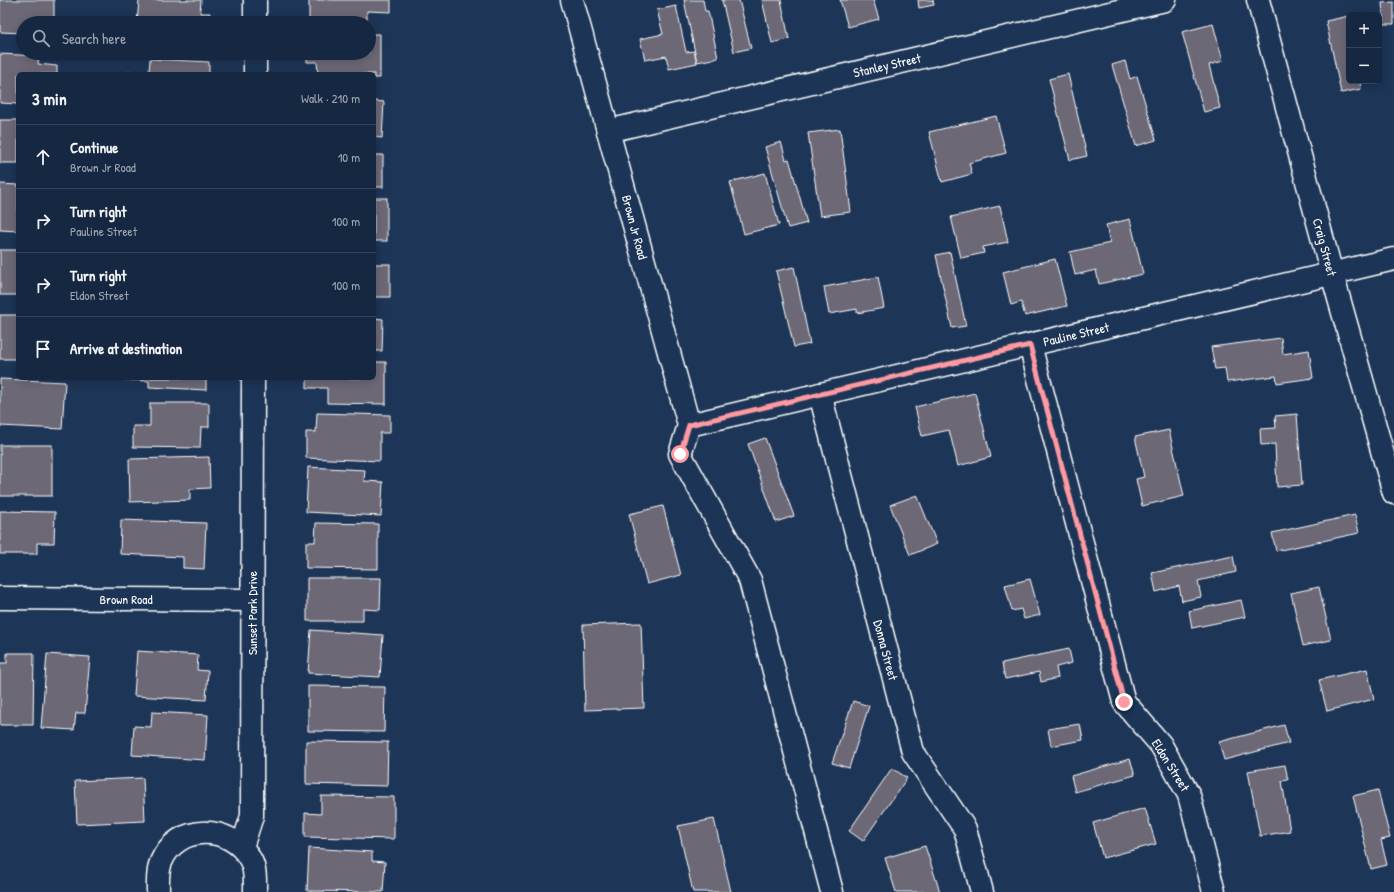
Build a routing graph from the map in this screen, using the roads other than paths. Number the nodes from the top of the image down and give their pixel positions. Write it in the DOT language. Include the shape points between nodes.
graph roads {
  1 [pos="255,0"];
  2 [pos="572,0"];
  3 [pos="1165,0"];
  4 [pos="1258,0"];
  5 [pos="255,16"];
  6 [pos="255,60"];
  7 [pos="255,72"];
  8 [pos="608,131"];
  9 [pos="1394,259"];
  10 [pos="1332,274"];
  11 [pos="1030,345"];
  12 [pos="254,380"];
  13 [pos="820,394"];
  14 [pos="689,425"];
  15 [pos="1394,493"];
  16 [pos="0,598"];
  17 [pos="252,600"];
  18 [pos="242,847"];
  19 [pos="158,892"];
  20 [pos="255,892"];
  21 [pos="832,892"];
  22 [pos="982,892"];
  23 [pos="1214,892"];
  1 -- 5 [label="street"];
  2 -- 8 [label="street, Brown Jr Road"];
  3 -- 8 [label="street, Stanley Street"];
  4 -- 10 [label="street, Craig Street"];
  6 -- 7 [label="street"];
  8 -- 14 [label="street, Brown Jr Road"];
  9 -- 10 [label="street, Pauline Street"];
  10 -- 11 [label="street, Pauline Street"];
  10 -- 15 [label="street, Craig Street"];
  11 -- 13 [label="street, Pauline Street"];
  11 -- 23 [label="street, Eldon Street" via="1124,702 1161,745 1190,795"];
  12 -- 17 [label="street, Sunset Park Drive"];
  13 -- 14 [label="street, Pauline Street"];
  13 -- 22 [label="street, Donna Street" via="913,752 965,829"];
  14 -- 21 [label="street" via="680,454 750,580"];
  16 -- 17 [label="street, Brown Road"];
  17 -- 18 [label="street, Sunset Park Drive" via="252,816"];
  18 -- 19 [label="street" via="214,832 198,833 183,838 170,848 162,861 158,876"];
  18 -- 20 [label="street" via="251,860 256,876"];
}
